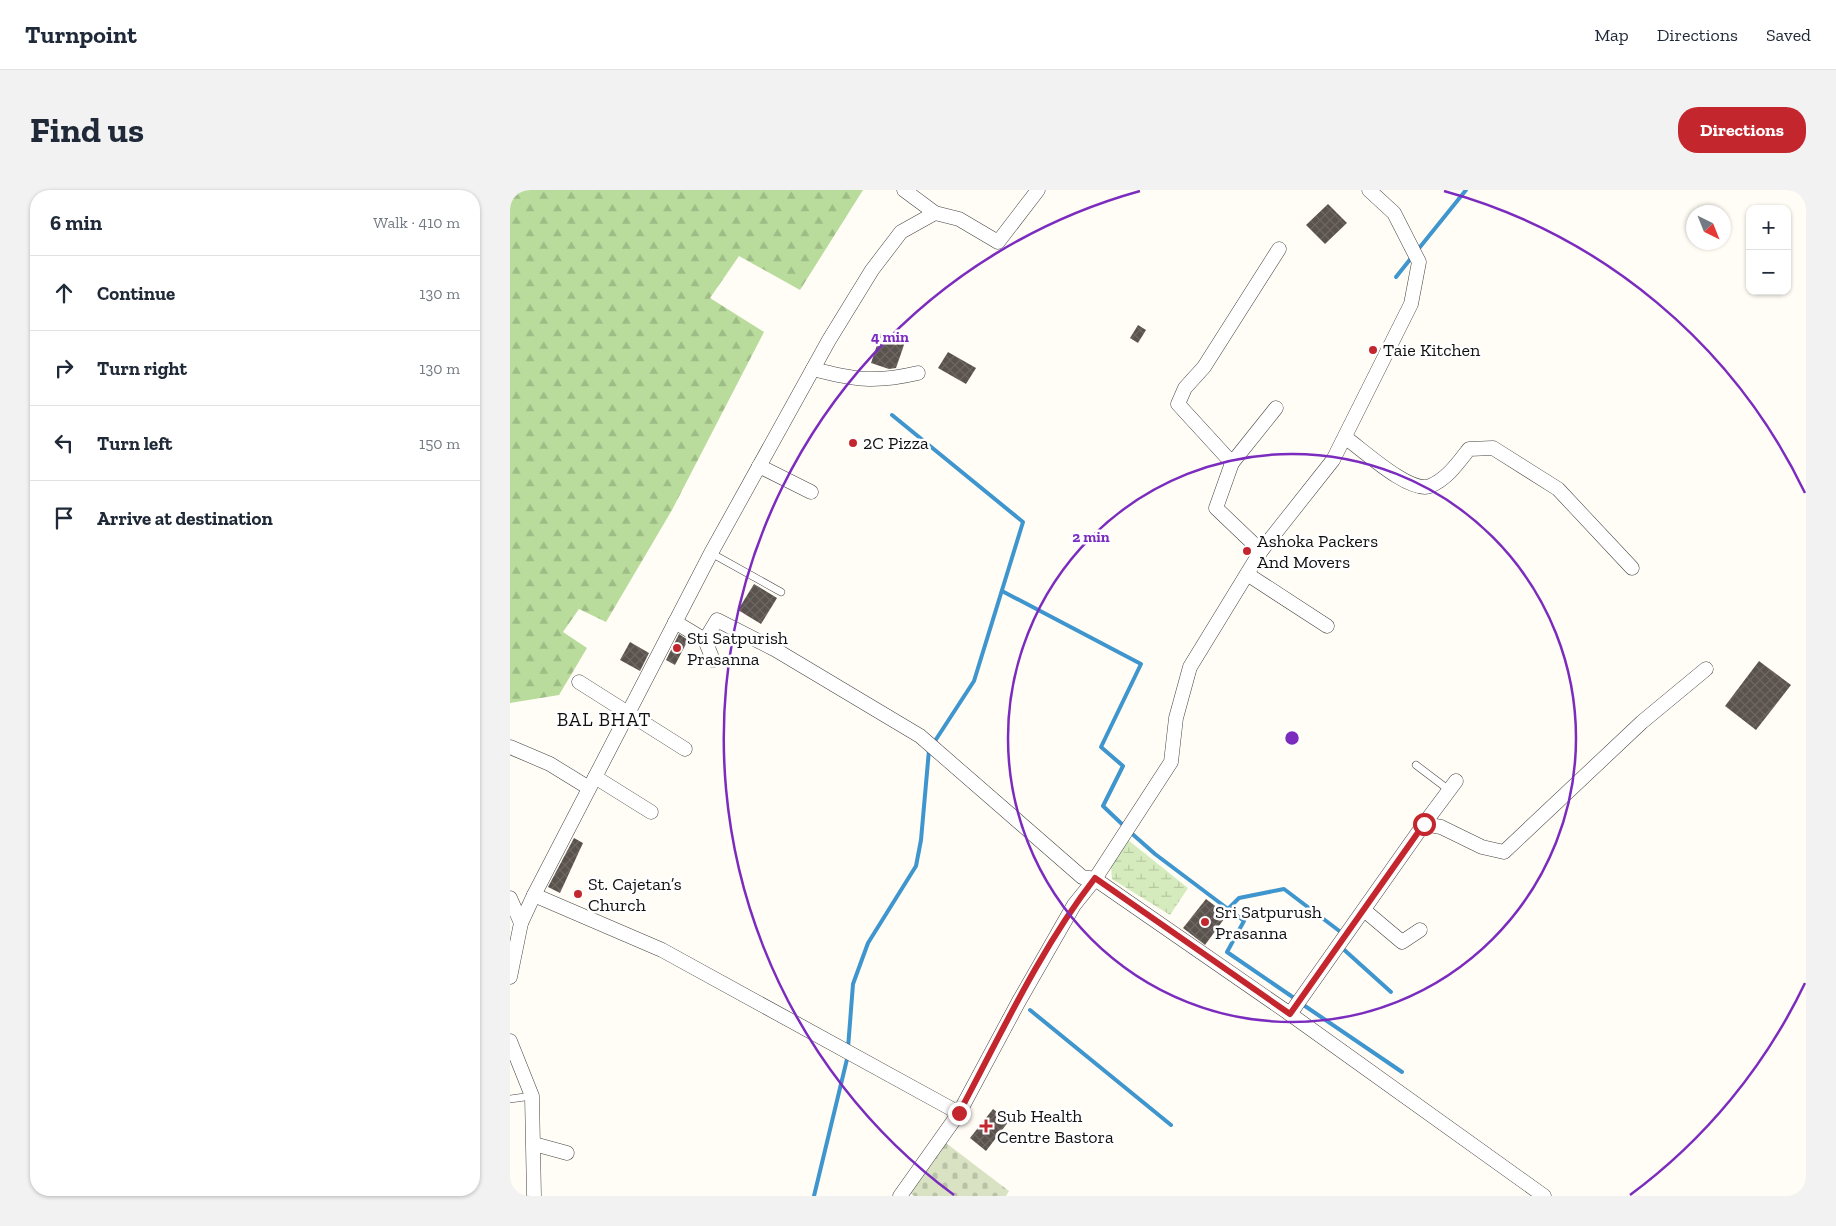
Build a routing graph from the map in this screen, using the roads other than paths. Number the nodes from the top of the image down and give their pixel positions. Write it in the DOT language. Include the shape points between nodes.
graph roads {
  1 [pos="1038,190"];
  2 [pos="1369,190"];
  3 [pos="906,191"];
  4 [pos="935,213"];
  5 [pos="1280,249"];
  6 [pos="813,369"];
  7 [pos="918,373"];
  8 [pos="1276,408"];
  9 [pos="1346,438"];
  10 [pos="1232,463"];
  11 [pos="759,466"];
  12 [pos="811,492"];
  13 [pos="1261,551"];
  14 [pos="711,553"];
  15 [pos="1632,568"];
  16 [pos="1247,574"];
  17 [pos="781,592"];
  18 [pos="675,622"];
  19 [pos="1327,626"];
  20 [pos="705,640"];
  21 [pos="713,660"];
  22 [pos="1706,669"];
  23 [pos="579,682"];
  24 [pos="628,712"];
  25 [pos="510,747"];
  26 [pos="685,749"];
  27 [pos="1416,765"];
  28 [pos="592,782"];
  29 [pos="1452,786"];
  30 [pos="651,812"];
  31 [pos="1424,824"];
  32 [pos="1095,878"];
  33 [pos="534,895"];
  34 [pos="510,898"];
  35 [pos="1364,910"];
  36 [pos="522,923"];
  37 [pos="1420,930"];
  38 [pos="510,977"];
  39 [pos="1290,1014"];
  40 [pos="510,1041"];
  41 [pos="514,1063"];
  42 [pos="532,1096"];
  43 [pos="510,1099"];
  44 [pos="959,1113"];
  45 [pos="534,1144"];
  46 [pos="567,1154"];
  47 [pos="534,1196"];
  48 [pos="900,1196"];
  49 [pos="1544,1196"];
  1 -- 4 [label="street" via="998,242 959,219"];
  2 -- 9 [label="street" via="1394,212 1419,262 1411,304"];
  3 -- 4 [label="street"];
  4 -- 6 [label="street" via="901,232 872,270"];
  5 -- 10 [label="street" via="1204,367 1185,388 1178,404"];
  6 -- 7 [label="street" via="852,380 892,379"];
  6 -- 11 [label="street"];
  8 -- 10 [label="street"];
  9 -- 13 [label="street" via="1333,460"];
  9 -- 15 [label="street" via="1409,484 1429,487 1446,476 1469,449 1493,448 1558,489"];
  10 -- 13 [label="street" via="1216,508"];
  11 -- 12 [label="street"];
  11 -- 14 [label="street"];
  13 -- 16 [label="street"];
  14 -- 17 [label="lane"];
  14 -- 18 [label="street"];
  16 -- 19 [label="street"];
  16 -- 32 [label="street" via="1190,668 1176,718 1171,762"];
  18 -- 20 [label="street"];
  18 -- 24 [label="street"];
  20 -- 21 [label="street"];
  20 -- 32 [label="street" via="717,620 776,650 920,736 1082,877"];
  22 -- 31 [label="street" via="1642,722 1504,852 1482,847 1441,826"];
  23 -- 24 [label="street"];
  24 -- 26 [label="street"];
  24 -- 28 [label="street"];
  25 -- 28 [label="street"];
  27 -- 29 [label="lane"];
  28 -- 30 [label="street"];
  28 -- 33 [label="street"];
  29 -- 31 [label="street"];
  31 -- 35 [label="street"];
  32 -- 39 [label="street"];
  32 -- 44 [label="street" via="1074,906 1019,1001"];
  33 -- 36 [label="street"];
  33 -- 44 [label="street" via="662,950"];
  34 -- 36 [label="street"];
  35 -- 37 [label="street" via="1402,942"];
  35 -- 39 [label="street"];
  36 -- 38 [label="street"];
  39 -- 49 [label="street"];
  40 -- 41 [label="street"];
  41 -- 42 [label="street"];
  42 -- 43 [label="lane"];
  42 -- 45 [label="street"];
  44 -- 48 [label="street"];
  45 -- 46 [label="street"];
  45 -- 47 [label="street"];
}
